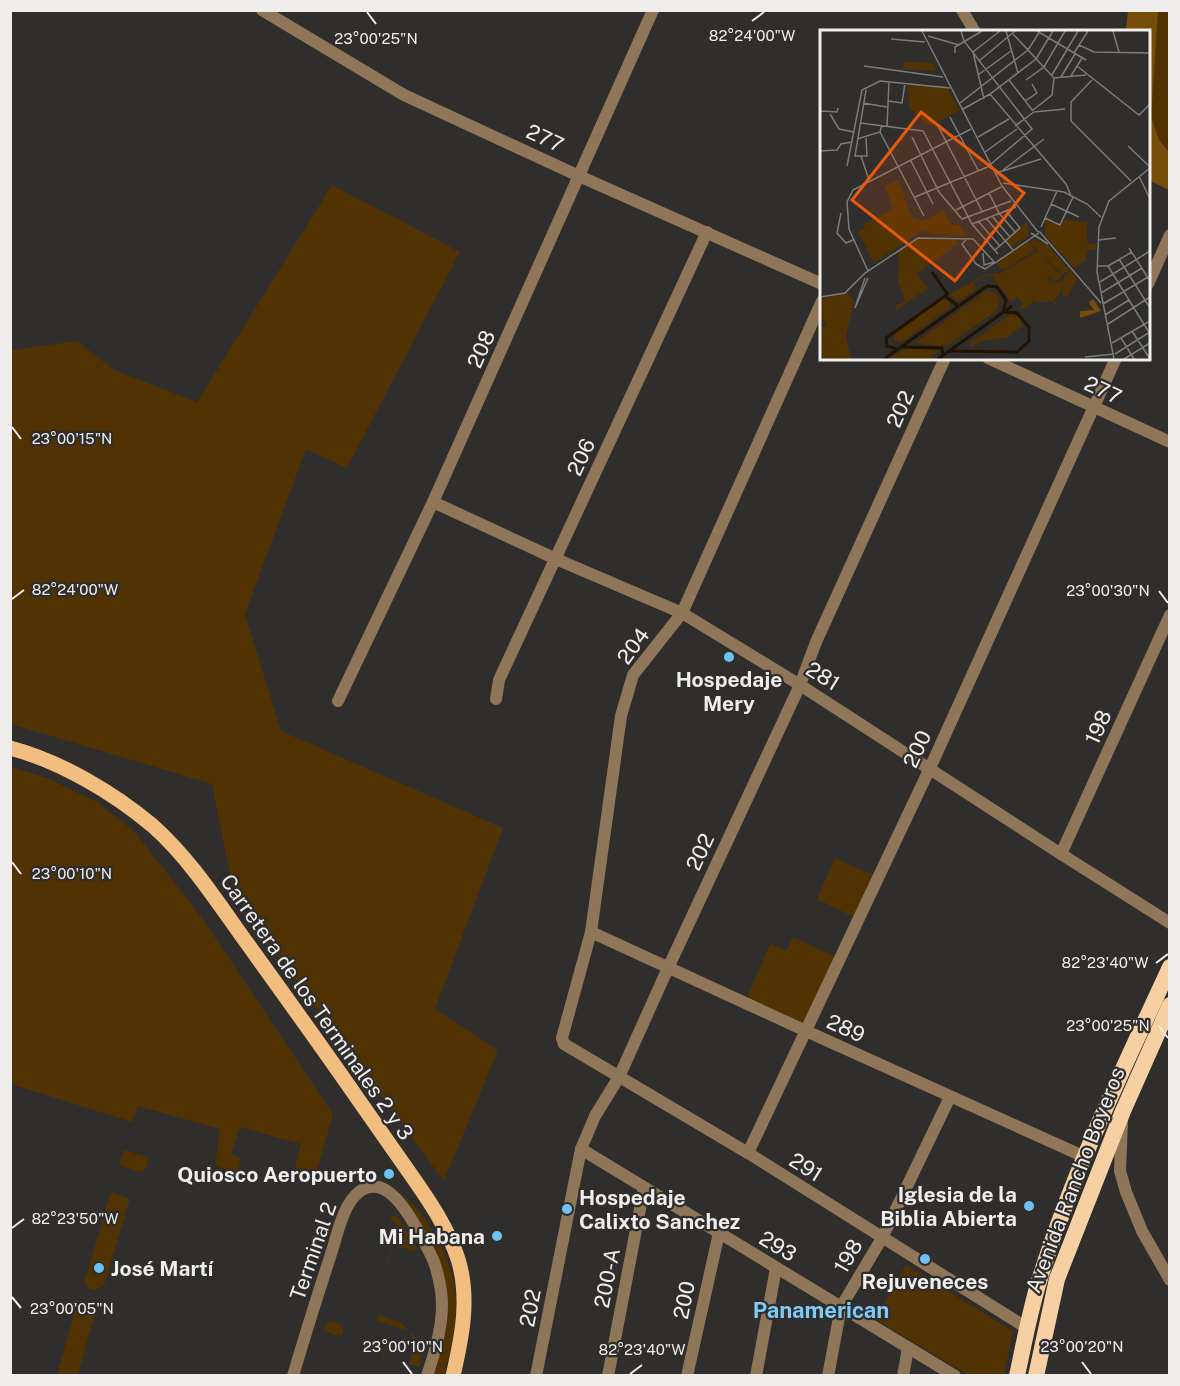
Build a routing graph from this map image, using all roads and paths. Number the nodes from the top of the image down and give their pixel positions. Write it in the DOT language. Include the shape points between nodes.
graph roads {
  1 [pos="653,10"];
  2 [pos="965,12"];
  3 [pos="270,13"];
  4 [pos="974,30"];
  5 [pos="579,176"];
  6 [pos="706,232"];
  7 [pos="1170,235"];
  8 [pos="1150,282"];
  9 [pos="820,283"];
  10 [pos="820,305"];
  11 [pos="944,360"];
  12 [pos="992,360"];
  13 [pos="1115,360"];
  14 [pos="1095,408"];
  15 [pos="1170,442"];
  16 [pos="433,502"];
  17 [pos="556,560"];
  18 [pos="682,613"];
  19 [pos="1170,615"];
  20 [pos="800,685"];
  21 [pos="496,699"];
  22 [pos="338,700"];
  23 [pos="10,748"];
  24 [pos="930,768"];
  25 [pos="1061,854"];
  26 [pos="1170,923"];
  27 [pos="591,932"];
  28 [pos="1170,967"];
  29 [pos="668,968"];
  30 [pos="1170,1005"];
  31 [pos="1165,1029"];
  32 [pos="806,1031"];
  33 [pos="562,1041"];
  34 [pos="619,1077"];
  35 [pos="950,1097"];
  36 [pos="1123,1111"];
  37 [pos="581,1149"];
  38 [pos="748,1154"];
  39 [pos="1085,1157"];
  40 [pos="644,1188"];
  41 [pos="719,1233"];
  42 [pos="882,1238"];
  43 [pos="776,1268"];
  44 [pos="1170,1280"];
  45 [pos="842,1307"];
  46 [pos="1027,1328"];
  47 [pos="908,1348"];
  48 [pos="292,1376"];
  49 [pos="427,1376"];
  50 [pos="453,1376"];
  51 [pos="536,1376"];
  52 [pos="608,1376"];
  53 [pos="687,1376"];
  54 [pos="756,1376"];
  55 [pos="828,1376"];
  56 [pos="903,1376"];
  57 [pos="956,1376"];
  58 [pos="1017,1376"];
  59 [pos="1036,1376"];
  1 -- 5 [label="street, 208"];
  2 -- 4 [label="street"];
  3 -- 5 [label="street, 277" via="404,95"];
  5 -- 6 [label="street, 277"];
  5 -- 16 [label="street, 208"];
  6 -- 9 [label="street, 277"];
  6 -- 17 [label="street, 206"];
  7 -- 8 [label="street"];
  10 -- 18 [label="street, 204"];
  11 -- 20 [label="street, 202"];
  12 -- 14 [label="street, 277"];
  13 -- 14 [label="street, 200"];
  14 -- 15 [label="street, 277"];
  14 -- 24 [label="street, 200"];
  16 -- 17 [label="street, 281"];
  16 -- 22 [label="street, 208"];
  17 -- 18 [label="street, 281"];
  17 -- 21 [label="street, 206" via="499,680"];
  18 -- 20 [label="street, 281"];
  18 -- 27 [label="street, 204" via="633,675 621,716"];
  19 -- 25 [label="street, 198"];
  20 -- 24 [label="street, 281"];
  20 -- 29 [label="street, 202"];
  23 -- 50 [label="main road, Carretera de los Terminales 2 y 3" via="86,780 153,827 209,890 324,1049 428,1200 458,1259 465,1314"];
  24 -- 25 [label="street, 281"];
  24 -- 32 [label="street, 200"];
  25 -- 26 [label="street, 281"];
  27 -- 29 [label="street, 289"];
  27 -- 33 [label="street, 204"];
  28 -- 39 [label="highway, Avenida Rancho Boyeros"];
  29 -- 32 [label="street, 289"];
  29 -- 34 [label="street, 202"];
  30 -- 31 [label="highway, Avenida Rancho Boyeros"];
  31 -- 36 [label="highway, Avenida Rancho Boyeros"];
  32 -- 35 [label="street, 289"];
  32 -- 38 [label="street, 200"];
  33 -- 34 [label="street, 291"];
  34 -- 37 [label="street, 202" via="595,1116"];
  34 -- 38 [label="street, 291"];
  35 -- 39 [label="street, 289"];
  35 -- 42 [label="street, 198"];
  36 -- 44 [label="street" via="1120,1171 1142,1231"];
  36 -- 59 [label="highway, Avenida Rancho Boyeros" via="1057,1280"];
  37 -- 40 [label="street, 293"];
  37 -- 51 [label="street, 202"];
  38 -- 42 [label="street, 291"];
  39 -- 46 [label="highway, Avenida Rancho Boyeros" via="1040,1277"];
  40 -- 41 [label="street, 293"];
  40 -- 52 [label="street, 200-A"];
  41 -- 43 [label="street, 293"];
  41 -- 53 [label="street, 200"];
  42 -- 45 [label="street, 198"];
  42 -- 46 [label="street, 291"];
  43 -- 45 [label="street, 293"];
  43 -- 54 [label="street"];
  45 -- 47 [label="street, 293"];
  45 -- 55 [label="street, 198"];
  46 -- 58 [label="highway, Avenida Rancho Boyeros"];
  47 -- 56 [label="street"];
  47 -- 57 [label="street, 293"];
  48 -- 49 [label="street, Terminal 2" via="347,1208 357,1193 373,1187 389,1193 403,1206 436,1268 442,1308"];
}
